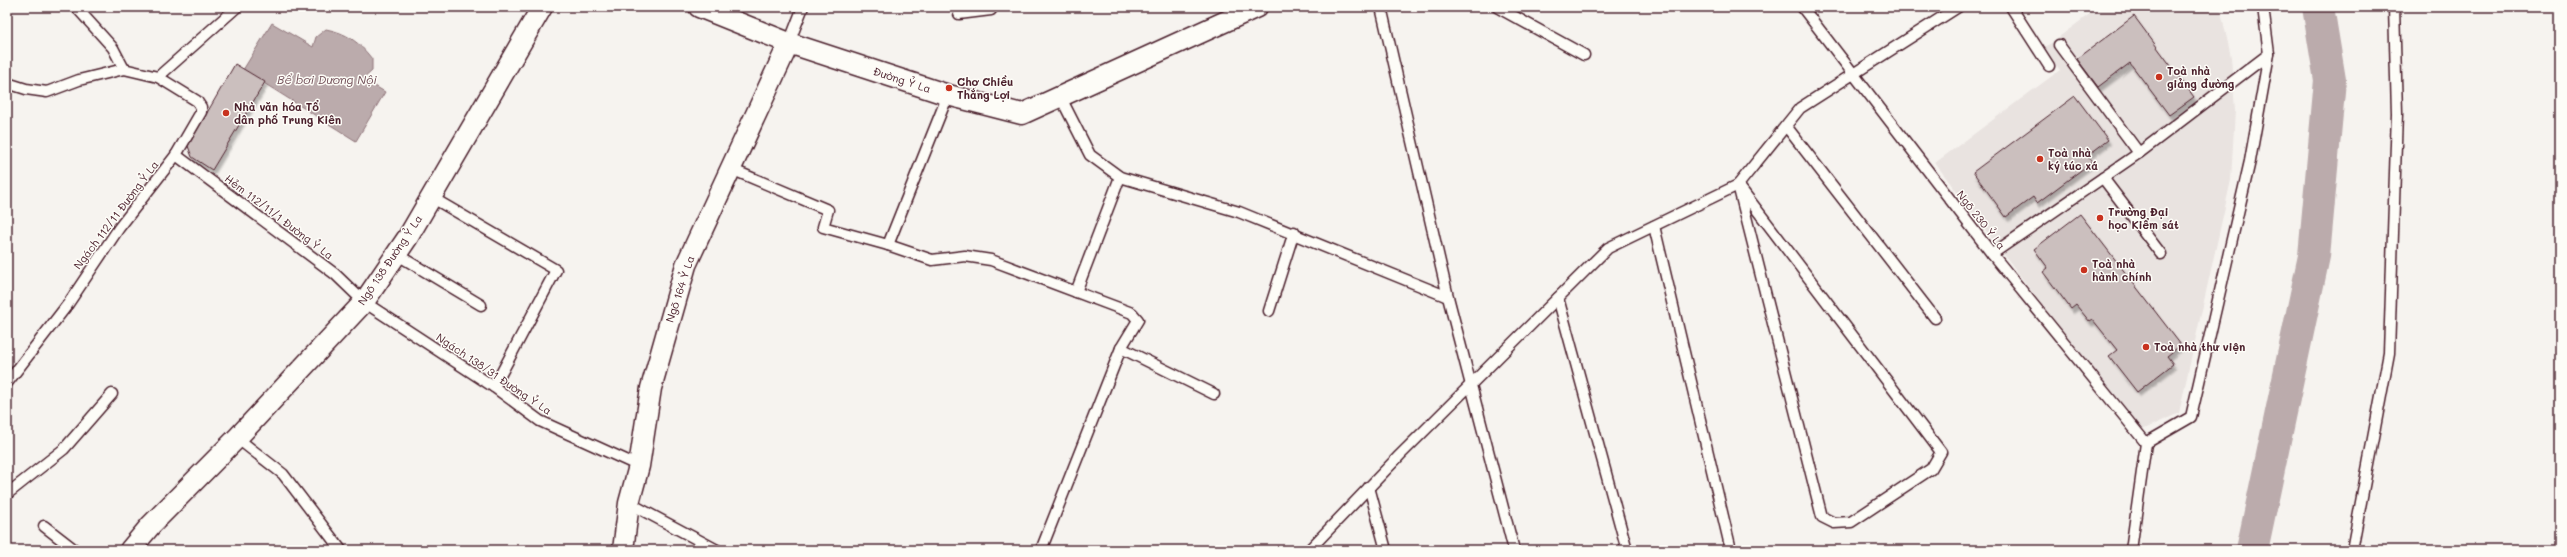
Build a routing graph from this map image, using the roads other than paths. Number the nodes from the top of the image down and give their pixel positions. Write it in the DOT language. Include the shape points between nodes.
graph roads {
  1 [pos="76,7"];
  2 [pos="237,7"];
  3 [pos="542,7"];
  4 [pos="699,7"];
  5 [pos="803,7"];
  6 [pos="990,7"];
  7 [pos="1257,7"];
  8 [pos="1381,7"];
  9 [pos="1498,7"];
  10 [pos="1802,7"];
  11 [pos="1958,7"];
  12 [pos="2011,7"];
  13 [pos="2263,7"];
  14 [pos="2394,7"];
  15 [pos="959,14"];
  16 [pos="788,43"];
  17 [pos="2059,45"];
  18 [pos="2269,54"];
  19 [pos="1584,55"];
  20 [pos="2050,66"];
  21 [pos="124,69"];
  22 [pos="1853,74"];
  23 [pos="158,77"];
  24 [pos="7,83"];
  25 [pos="948,95"];
  26 [pos="1060,96"];
  27 [pos="1786,126"];
  28 [pos="2139,153"];
  29 [pos="176,155"];
  30 [pos="731,169"];
  31 [pos="1120,178"];
  32 [pos="2104,178"];
  33 [pos="1738,185"];
  34 [pos="432,197"];
  35 [pos="1654,226"];
  36 [pos="1294,232"];
  37 [pos="888,245"];
  38 [pos="396,254"];
  39 [pos="1992,254"];
  40 [pos="2161,254"];
  41 [pos="1076,292"];
  42 [pos="1448,297"];
  43 [pos="1558,298"];
  44 [pos="364,302"];
  45 [pos="481,305"];
  46 [pos="1269,311"];
  47 [pos="1936,318"];
  48 [pos="1122,348"];
  49 [pos="8,378"];
  50 [pos="1470,385"];
  51 [pos="494,387"];
  52 [pos="112,394"];
  53 [pos="1214,394"];
  54 [pos="237,438"];
  55 [pos="2146,443"];
  56 [pos="639,466"];
  57 [pos="1369,487"];
  58 [pos="7,494"];
  59 [pos="629,503"];
  60 [pos="44,526"];
  61 [pos="74,550"];
  62 [pos="130,550"];
  63 [pos="341,550"];
  64 [pos="623,550"];
  65 [pos="717,550"];
  66 [pos="1041,550"];
  67 [pos="1309,550"];
  68 [pos="1386,550"];
  69 [pos="1514,550"];
  70 [pos="1627,550"];
  71 [pos="1731,550"];
  72 [pos="2131,550"];
  73 [pos="2352,550"];
  1 -- 21 [label="lane" via="113,48"];
  2 -- 23 [label="lane"];
  3 -- 34 [label="street, Ngõ 138 Đường Ỷ La"];
  4 -- 16 [label="street, Đường Ỷ La"];
  5 -- 16 [label="lane"];
  6 -- 15 [label="lane" via="991,10"];
  7 -- 26 [label="street, Đường Ỷ La"];
  8 -- 42 [label="lane"];
  9 -- 19 [label="lane"];
  10 -- 22 [label="lane, Ngõ 230 Ỷ La"];
  11 -- 22 [label="lane"];
  12 -- 20 [label="lane"];
  13 -- 18 [label="lane"];
  14 -- 73 [label="lane" via="2397,113 2389,353"];
  16 -- 25 [label="street, Đường Ỷ La"];
  16 -- 30 [label="street, Ngõ 164 Ỷ La"];
  17 -- 28 [label="lane"];
  18 -- 28 [label="lane"];
  18 -- 55 [label="lane" via="2250,160 2191,416"];
  21 -- 23 [label="lane"];
  21 -- 24 [label="lane" via="79,80 46,92"];
  22 -- 27 [label="lane" via="1800,108"];
  22 -- 39 [label="lane, Ngõ 230 Ỷ La"];
  23 -- 29 [label="lane, Ngách 112/11 Đường Ỷ La" via="197,101 201,107 201,112"];
  25 -- 26 [label="street, Đường Ỷ La" via="1022,114"];
  25 -- 37 [label="lane"];
  26 -- 31 [label="lane" via="1090,155"];
  27 -- 33 [label="lane"];
  27 -- 47 [label="lane"];
  28 -- 32 [label="lane"];
  29 -- 44 [label="lane, Hẻm 112/11/1 Đường Ỷ La" via="335,274"];
  29 -- 49 [label="lane, Ngách 112/11 Đường Ỷ La" via="119,228 68,304"];
  30 -- 37 [label="lane" via="828,210 823,227"];
  30 -- 56 [label="street, Ngõ 164 Ỷ La" via="686,265 651,388"];
  31 -- 36 [label="lane" via="1239,212"];
  31 -- 41 [label="lane"];
  32 -- 39 [label="lane"];
  32 -- 40 [label="lane"];
  33 -- 33 [label="lane" via="1941,452 1931,469 1851,522 1834,523 1822,517"];
  33 -- 35 [label="lane"];
  34 -- 38 [label="street, Ngõ 138 Đường Ỷ La"];
  34 -- 51 [label="lane" via="556,270"];
  35 -- 43 [label="lane" via="1608,248"];
  35 -- 71 [label="lane"];
  36 -- 42 [label="lane"];
  36 -- 46 [label="lane"];
  37 -- 41 [label="lane" via="932,260 947,256 965,256 991,260"];
  38 -- 44 [label="street, Ngõ 138 Đường Ỷ La"];
  38 -- 45 [label="lane"];
  39 -- 55 [label="lane, Ngõ 230 Ỷ La"];
  41 -- 48 [label="lane" via="1136,316 1138,320"];
  42 -- 50 [label="lane"];
  43 -- 50 [label="lane"];
  43 -- 70 [label="lane"];
  44 -- 51 [label="lane, Ngách 138/31 Đường Ỷ La"];
  44 -- 54 [label="street, Ngõ 138 Đường Ỷ La"];
  48 -- 53 [label="lane"];
  48 -- 66 [label="lane"];
  50 -- 57 [label="lane"];
  50 -- 69 [label="lane"];
  51 -- 56 [label="lane, Ngách 138/31 Đường Ỷ La" via="540,421"];
  52 -- 58 [label="lane" via="64,449"];
  54 -- 62 [label="street, Ngõ 138 Đường Ỷ La" via="151,525"];
  54 -- 63 [label="lane" via="283,474"];
  55 -- 72 [label="lane"];
  56 -- 59 [label="street, Ngõ 164 Ỷ La"];
  57 -- 67 [label="lane"];
  57 -- 68 [label="lane"];
  59 -- 64 [label="street, Ngõ 164 Ỷ La"];
  59 -- 65 [label="lane"];
  60 -- 61 [label="lane"];
}
